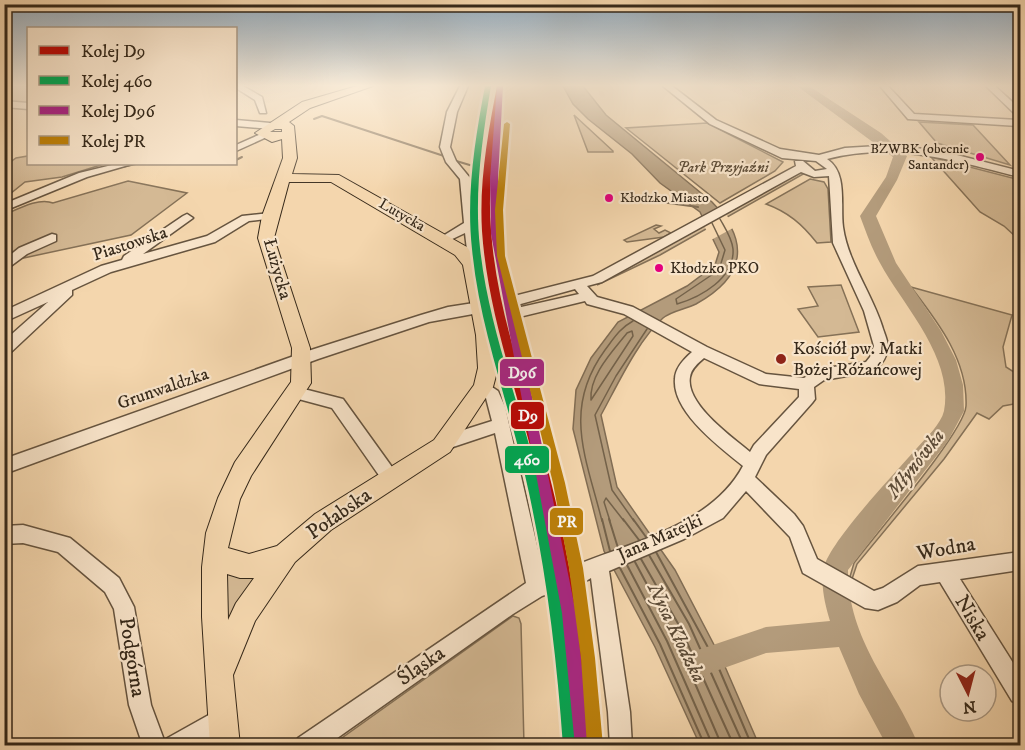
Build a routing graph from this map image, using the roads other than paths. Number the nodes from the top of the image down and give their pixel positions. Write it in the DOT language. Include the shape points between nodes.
graph roads {
  1 [pos="289,121"];
  2 [pos="451,121"];
  3 [pos="712,121"];
  4 [pos="984,121"];
  5 [pos="237,123"];
  6 [pos="1020,123"];
  7 [pos="275,131"];
  8 [pos="237,148"];
  9 [pos="850,151"];
  10 [pos="819,159"];
  11 [pos="802,163"];
  12 [pos="123,165"];
  13 [pos="828,170"];
  14 [pos="1020,174"];
  15 [pos="283,175"];
  16 [pos="4,208"];
  17 [pos="270,216"];
  18 [pos="187,218"];
  19 [pos="470,225"];
  20 [pos="52,238"];
  21 [pos="444,239"];
  22 [pos="469,260"];
  23 [pos="124,263"];
  24 [pos="4,267"];
  25 [pos="73,285"];
  26 [pos="583,290"];
  27 [pos="481,314"];
  28 [pos="4,317"];
  29 [pos="334,349"];
  30 [pos="4,350"];
  31 [pos="702,351"];
  32 [pos="302,360"];
  33 [pos="813,380"];
  34 [pos="483,387"];
  35 [pos="299,388"];
  36 [pos="502,424"];
  37 [pos="444,444"];
  38 [pos="4,466"];
  39 [pos="748,471"];
  40 [pos="390,479"];
  41 [pos="4,535"];
  42 [pos="215,553"];
  43 [pos="286,554"];
  44 [pos="1020,561"];
  45 [pos="945,572"];
  46 [pos="219,676"];
  47 [pos="1020,693"];
  48 [pos="224,732"];
  49 [pos="155,746"];
  50 [pos="173,746"];
  51 [pos="306,746"];
  52 [pos="621,746"];
  1 -- 7 [label="main road"];
  2 -- 19 [label="street" via="448,154 465,178"];
  3 -- 11 [label="street"];
  4 -- 6 [label="street"];
  5 -- 7 [label="street"];
  7 -- 8 [label="street"];
  7 -- 15 [label="main road"];
  9 -- 10 [label="street"];
  9 -- 13 [label="street"];
  9 -- 14 [label="street" via="906,147"];
  10 -- 11 [label="street"];
  10 -- 13 [label="street"];
  11 -- 13 [label="street"];
  11 -- 26 [label="street, Grunwaldzka"];
  12 -- 16 [label="street" via="83,175"];
  13 -- 33 [label="street" via="835,190 839,243 876,324 881,346 870,367"];
  15 -- 17 [label="main road, Łużycka"];
  15 -- 21 [label="main road, Lutycka" via="334,178"];
  17 -- 23 [label="street, Piastowska" via="246,218 211,238"];
  17 -- 32 [label="main road, Łużycka" via="267,245 295,326"];
  18 -- 23 [label="street"];
  19 -- 21 [label="street"];
  19 -- 22 [label="street"];
  20 -- 24 [label="street" via="23,251"];
  21 -- 22 [label="main road, Lutycka"];
  22 -- 27 [label="main road"];
  23 -- 25 [label="street, Piastowska"];
  25 -- 28 [label="street, Piastowska"];
  25 -- 30 [label="street"];
  26 -- 27 [label="street, Grunwaldzka"];
  26 -- 31 [label="street" via="592,301 628,310"];
  27 -- 29 [label="street, Grunwaldzka" via="448,312"];
  27 -- 34 [label="main road, Połabska" via="488,368"];
  29 -- 32 [label="street, Grunwaldzka"];
  29 -- 35 [label="street, Grunwaldzka" via="318,362"];
  31 -- 33 [label="street" via="764,380"];
  31 -- 39 [label="street" via="683,374 687,398"];
  32 -- 35 [label="main road, Łużycka"];
  32 -- 38 [label="street, Grunwaldzka"];
  33 -- 39 [label="street, Jana Matejki" via="807,399 760,450"];
  34 -- 36 [label="street" via="493,395"];
  34 -- 37 [label="main road, Połabska"];
  35 -- 40 [label="street" via="337,403"];
  35 -- 42 [label="main road" via="234,487"];
  36 -- 37 [label="street"];
  36 -- 51 [label="street, Śląska" via="546,585"];
  37 -- 40 [label="main road, Połabska"];
  39 -- 45 [label="street, Wodna" via="796,532 810,566 872,601 883,601 908,580"];
  39 -- 52 [label="street, Jana Matejki" via="717,512 678,533 598,566"];
  40 -- 43 [label="main road, Połabska" via="323,522"];
  41 -- 49 [label="street, Podgórna" via="23,534 63,544 112,585 124,607 140,705"];
  42 -- 43 [label="main road" via="224,561 246,567"];
  42 -- 46 [label="main road"];
  43 -- 46 [label="main road, Połabska" via="245,612"];
  44 -- 45 [label="street, Wodna"];
  45 -- 47 [label="street, Niska"];
  46 -- 48 [label="main road, Połabska"];
  48 -- 50 [label="street"];
}
